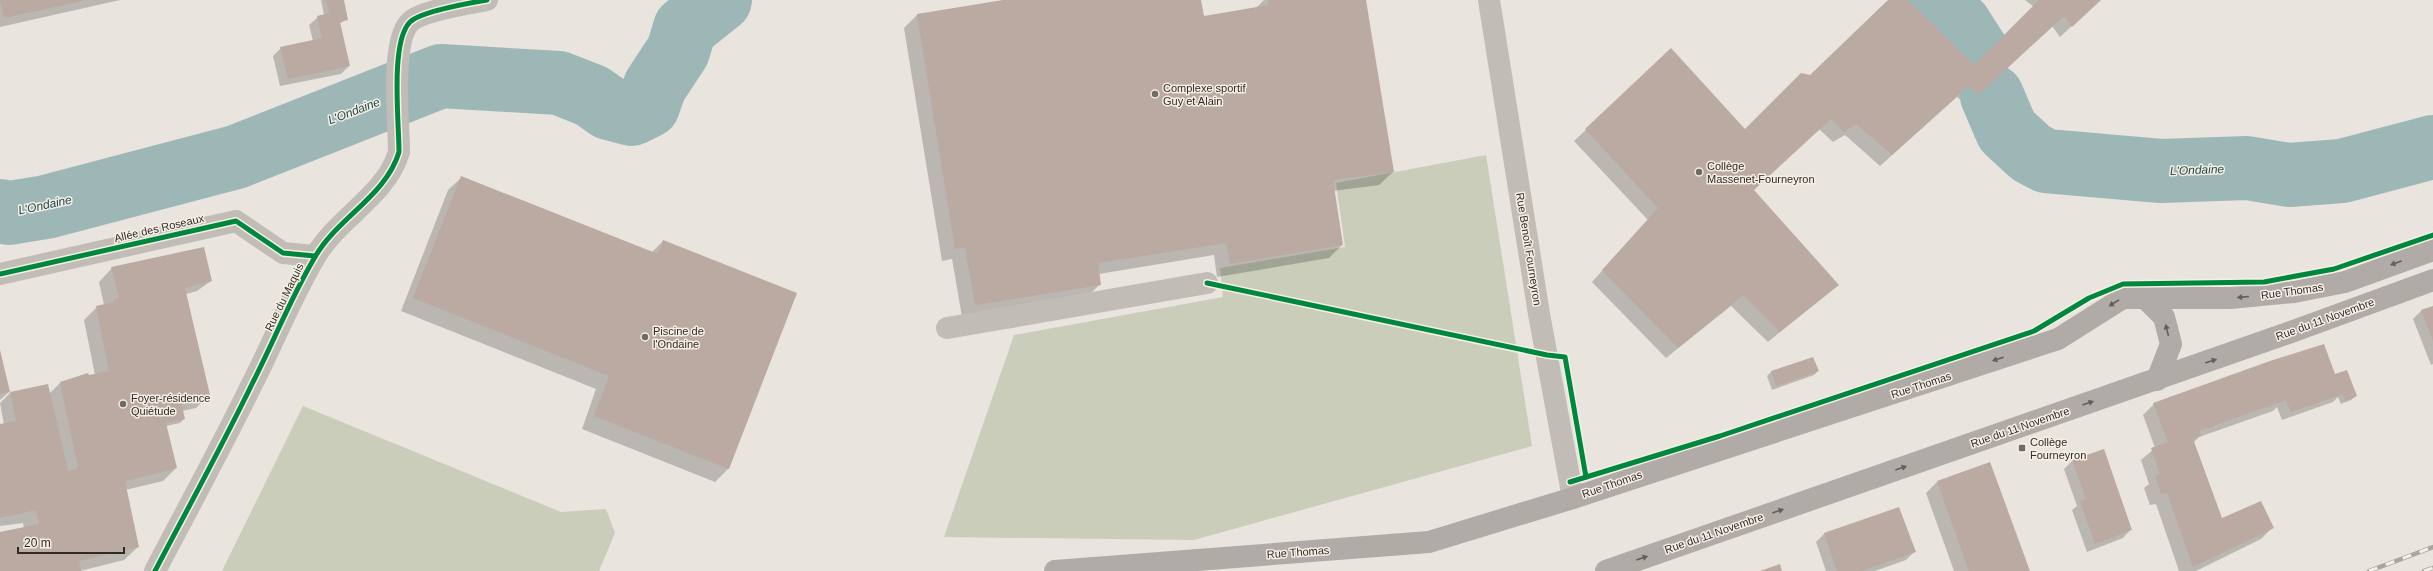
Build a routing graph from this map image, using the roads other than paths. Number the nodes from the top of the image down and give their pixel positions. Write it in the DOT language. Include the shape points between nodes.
graph roads {
  1 [pos="486,0"];
  2 [pos="1489,0"];
  3 [pos="2433,250"];
  4 [pos="315,256"];
  5 [pos="0,274"];
  6 [pos="2433,280"];
  7 [pos="1207,283"];
  8 [pos="2145,298"];
  9 [pos="948,328"];
  10 [pos="2157,380"];
  11 [pos="1573,498"];
  12 [pos="155,571"];
  13 [pos="1055,571"];
  14 [pos="1606,571"];
  1 -- 4 [label="street, Rue du Maquis" via="444,9 411,21 401,36 397,60 399,152 395,165 384,181 338,227"];
  2 -- 11 [label="street, Rue Benoît Fourneyron" via="1539,314"];
  3 -- 8 [label="main road, Rue Thomas, one-way" via="2346,282 2294,292 2230,298"];
  4 -- 5 [label="street, Allée des Roseaux" via="283,253 236,221"];
  4 -- 12 [label="street, Rue du Maquis" via="248,393"];
  10 -- 6 [label="main road, Rue du 11 Novembre, one-way"];
  7 -- 9 [label="street"];
  10 -- 8 [label="main road, one-way" via="2171,344 2164,317"];
  8 -- 11 [label="main road, Rue Thomas, one-way" via="2123,298 2058,339"];
  14 -- 10 [label="main road, Rue du 11 Novembre, one-way"];
  11 -- 13 [label="main road, Rue Thomas" via="1429,542"];
}
